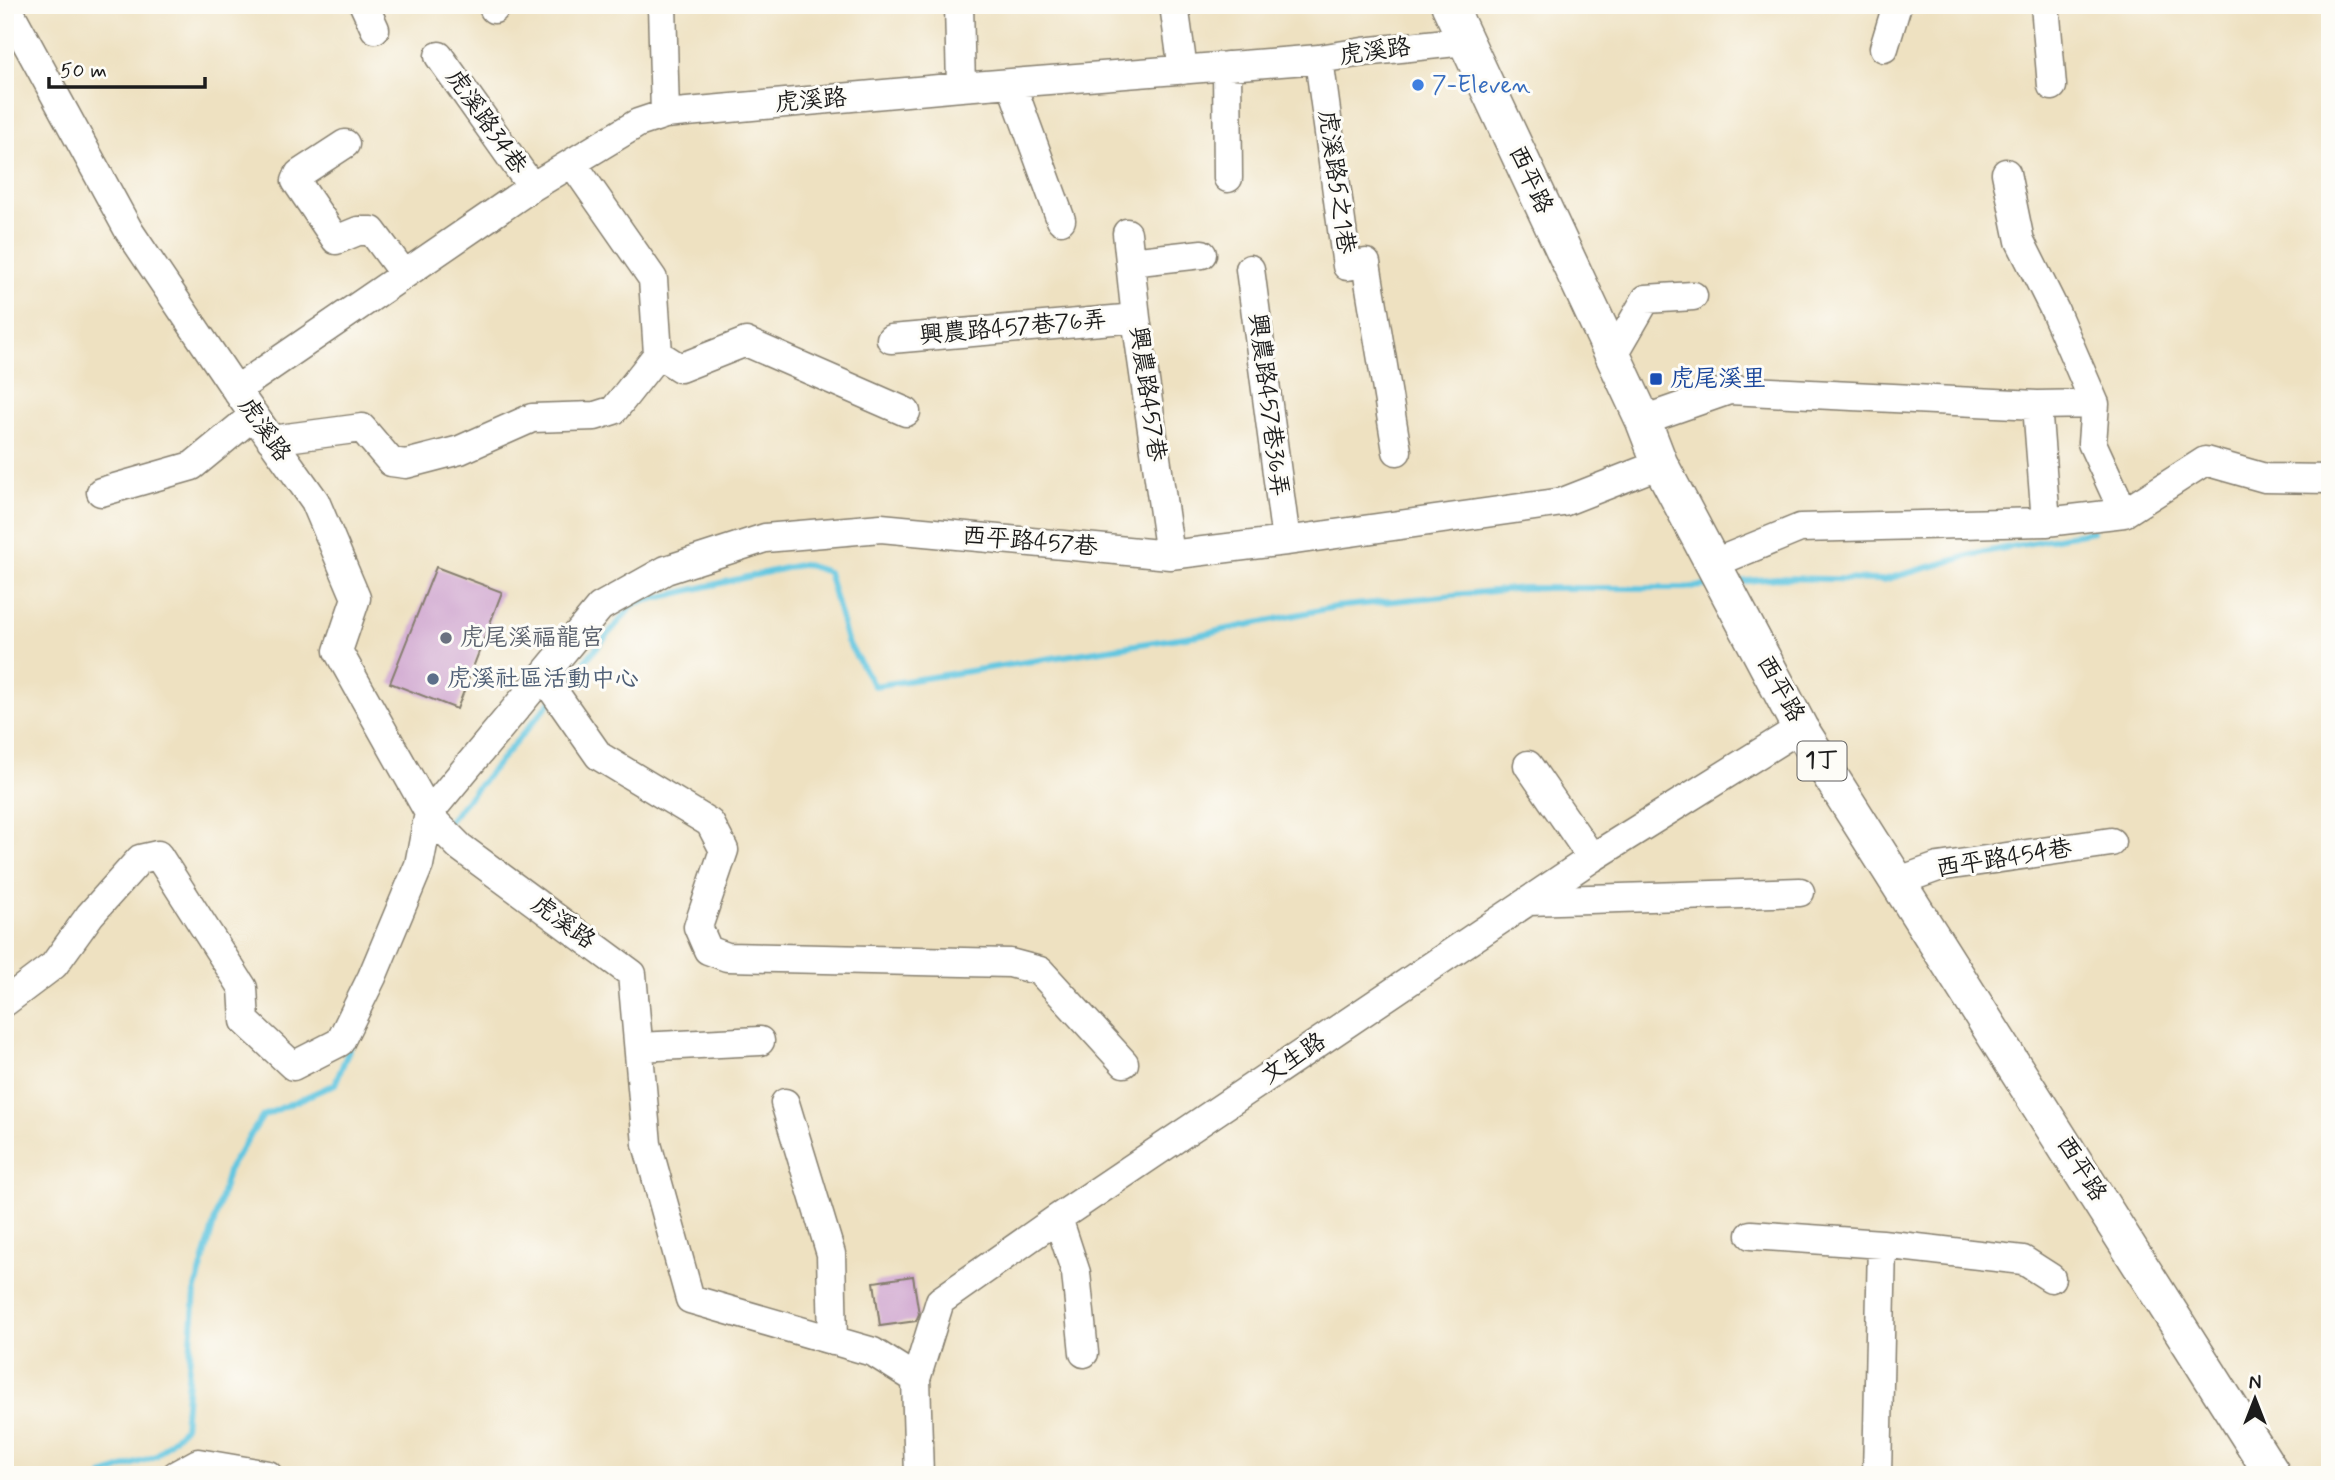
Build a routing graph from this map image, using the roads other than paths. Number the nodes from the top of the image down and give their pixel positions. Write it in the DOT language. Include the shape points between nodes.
graph roads {
  1 [pos="6,5"];
  2 [pos="662,5"];
  3 [pos="959,5"];
  4 [pos="1174,5"];
  5 [pos="1449,5"];
  6 [pos="1897,5"];
  7 [pos="2045,5"];
  8 [pos="1465,41"];
  9 [pos="1884,48"];
  10 [pos="439,56"];
  11 [pos="1319,60"];
  12 [pos="1227,66"];
  13 [pos="1182,70"];
  14 [pos="1011,83"];
  15 [pos="2052,86"];
  16 [pos="961,87"];
  17 [pos="665,114"];
  18 [pos="345,144"];
  19 [pos="573,164"];
  20 [pos="2006,173"];
  21 [pos="1228,178"];
  22 [pos="532,187"];
  23 [pos="1060,220"];
  24 [pos="1127,233"];
  25 [pos="1202,254"];
  26 [pos="1130,262"];
  27 [pos="1250,269"];
  28 [pos="404,274"];
  29 [pos="1693,296"];
  30 [pos="1136,318"];
  31 [pos="891,339"];
  32 [pos="658,354"];
  33 [pos="1613,356"];
  34 [pos="236,390"];
  35 [pos="2095,404"];
  36 [pos="2037,405"];
  37 [pos="906,412"];
  38 [pos="254,415"];
  39 [pos="1643,420"];
  40 [pos="271,440"];
  41 [pos="1397,451"];
  42 [pos="1660,464"];
  43 [pos="2330,479"];
  44 [pos="101,492"];
  45 [pos="2124,513"];
  46 [pos="2046,522"];
  47 [pos="1286,541"];
  48 [pos="1170,555"];
  49 [pos="1712,564"];
  50 [pos="543,676"];
  51 [pos="1801,727"];
  52 [pos="1528,765"];
  53 [pos="432,817"];
  54 [pos="2111,842"];
  55 [pos="1592,858"];
  56 [pos="1899,881"];
  57 [pos="1800,892"];
  58 [pos="1528,901"];
  59 [pos="5,1002"];
  60 [pos="760,1041"];
  61 [pos="639,1046"];
  62 [pos="1124,1063"];
  63 [pos="785,1103"];
  64 [pos="1058,1219"];
  65 [pos="1751,1235"];
  66 [pos="1882,1244"];
  67 [pos="2050,1278"];
  68 [pos="834,1341"];
  69 [pos="1084,1353"];
  70 [pos="916,1379"];
  71 [pos="176,1475"];
  72 [pos="268,1475"];
  73 [pos="919,1475"];
  74 [pos="1877,1475"];
  75 [pos="2273,1475"];
  1 -- 34 [label="street, 虎溪路" via="129,231"];
  2 -- 17 [label="street"];
  3 -- 16 [label="street"];
  4 -- 13 [label="street"];
  5 -- 8 [label="main road, 西平路 / 1丁"];
  6 -- 9 [label="street"];
  7 -- 15 [label="street"];
  8 -- 11 [label="street, 虎溪路"];
  8 -- 33 [label="main road, 西平路 / 1丁"];
  10 -- 22 [label="street, 虎溪路34巷"];
  11 -- 12 [label="street, 虎溪路"];
  11 -- 41 [label="street, 虎溪路5之1巷" via="1347,266 1366,263"];
  12 -- 13 [label="street, 虎溪路"];
  12 -- 21 [label="street"];
  13 -- 14 [label="street, 虎溪路"];
  14 -- 16 [label="street, 虎溪路"];
  14 -- 23 [label="street"];
  16 -- 17 [label="street, 虎溪路"];
  17 -- 19 [label="street, 虎溪路" via="638,124"];
  18 -- 28 [label="street" via="299,174 296,181 336,240 372,231"];
  19 -- 22 [label="street, 虎溪路"];
  19 -- 32 [label="street" via="653,279"];
  20 -- 35 [label="street" via="2020,242"];
  22 -- 28 [label="street, 虎溪路"];
  24 -- 26 [label="street, 興農路457巷"];
  25 -- 26 [label="street"];
  26 -- 30 [label="street, 興農路457巷"];
  27 -- 47 [label="street, 興農路457巷36弄"];
  28 -- 34 [label="street, 虎溪路"];
  29 -- 33 [label="street" via="1646,299"];
  30 -- 31 [label="street, 興農路457巷76弄"];
  30 -- 48 [label="street, 興農路457巷"];
  32 -- 37 [label="street" via="680,368 746,342"];
  32 -- 40 [label="street" via="614,410 594,416 532,418 460,450 406,464 391,462 362,428"];
  33 -- 39 [label="main road, 西平路 / 1丁"];
  34 -- 38 [label="street, 虎溪路"];
  35 -- 36 [label="street"];
  35 -- 45 [label="street" via="2092,443"];
  36 -- 39 [label="street" via="1730,390"];
  36 -- 46 [label="street"];
  38 -- 40 [label="street, 虎溪路"];
  38 -- 44 [label="street" via="192,466"];
  39 -- 42 [label="main road, 西平路 / 1丁"];
  40 -- 53 [label="street, 虎溪路" via="315,501 356,598 338,651"];
  42 -- 47 [label="street, 西平路457巷" via="1563,502"];
  42 -- 49 [label="main road, 西平路 / 1丁"];
  43 -- 45 [label="street" via="2265,478 2205,461"];
  45 -- 46 [label="street"];
  46 -- 49 [label="street" via="1800,528"];
  47 -- 48 [label="street, 西平路457巷"];
  48 -- 50 [label="street, 西平路457巷" via="881,528 765,538 666,570 600,607"];
  49 -- 51 [label="main road, 西平路 / 1丁"];
  50 -- 53 [label="street, 西平路457巷" via="447,790"];
  50 -- 62 [label="street" via="599,756 710,823 724,850 698,928 708,950 727,957 1010,963 1041,971"];
  51 -- 55 [label="street, 文生路"];
  51 -- 56 [label="main road, 西平路 / 1丁"];
  52 -- 55 [label="street"];
  53 -- 59 [label="street" via="419,864 340,1042 293,1066 245,1021 243,988 158,855 140,859 90,915 54,965"];
  53 -- 61 [label="street, 虎溪路" via="460,847 632,974"];
  54 -- 56 [label="street, 西平路454巷" via="1938,867"];
  55 -- 58 [label="street, 文生路"];
  56 -- 75 [label="main road, 西平路 / 1丁"];
  57 -- 58 [label="street"];
  58 -- 64 [label="street, 文生路"];
  60 -- 61 [label="street"];
  61 -- 68 [label="street, 虎溪路" via="647,1144 690,1299"];
  63 -- 68 [label="street" via="831,1254"];
  64 -- 69 [label="street" via="1076,1273"];
  64 -- 70 [label="street, 文生路" via="940,1301"];
  65 -- 66 [label="street"];
  66 -- 67 [label="street" via="2023,1260"];
  66 -- 74 [label="street"];
  68 -- 70 [label="street, 虎溪路" via="873,1352"];
  70 -- 73 [label="street, 文生路"];
  71 -- 72 [label="street" via="198,1463"];
}
